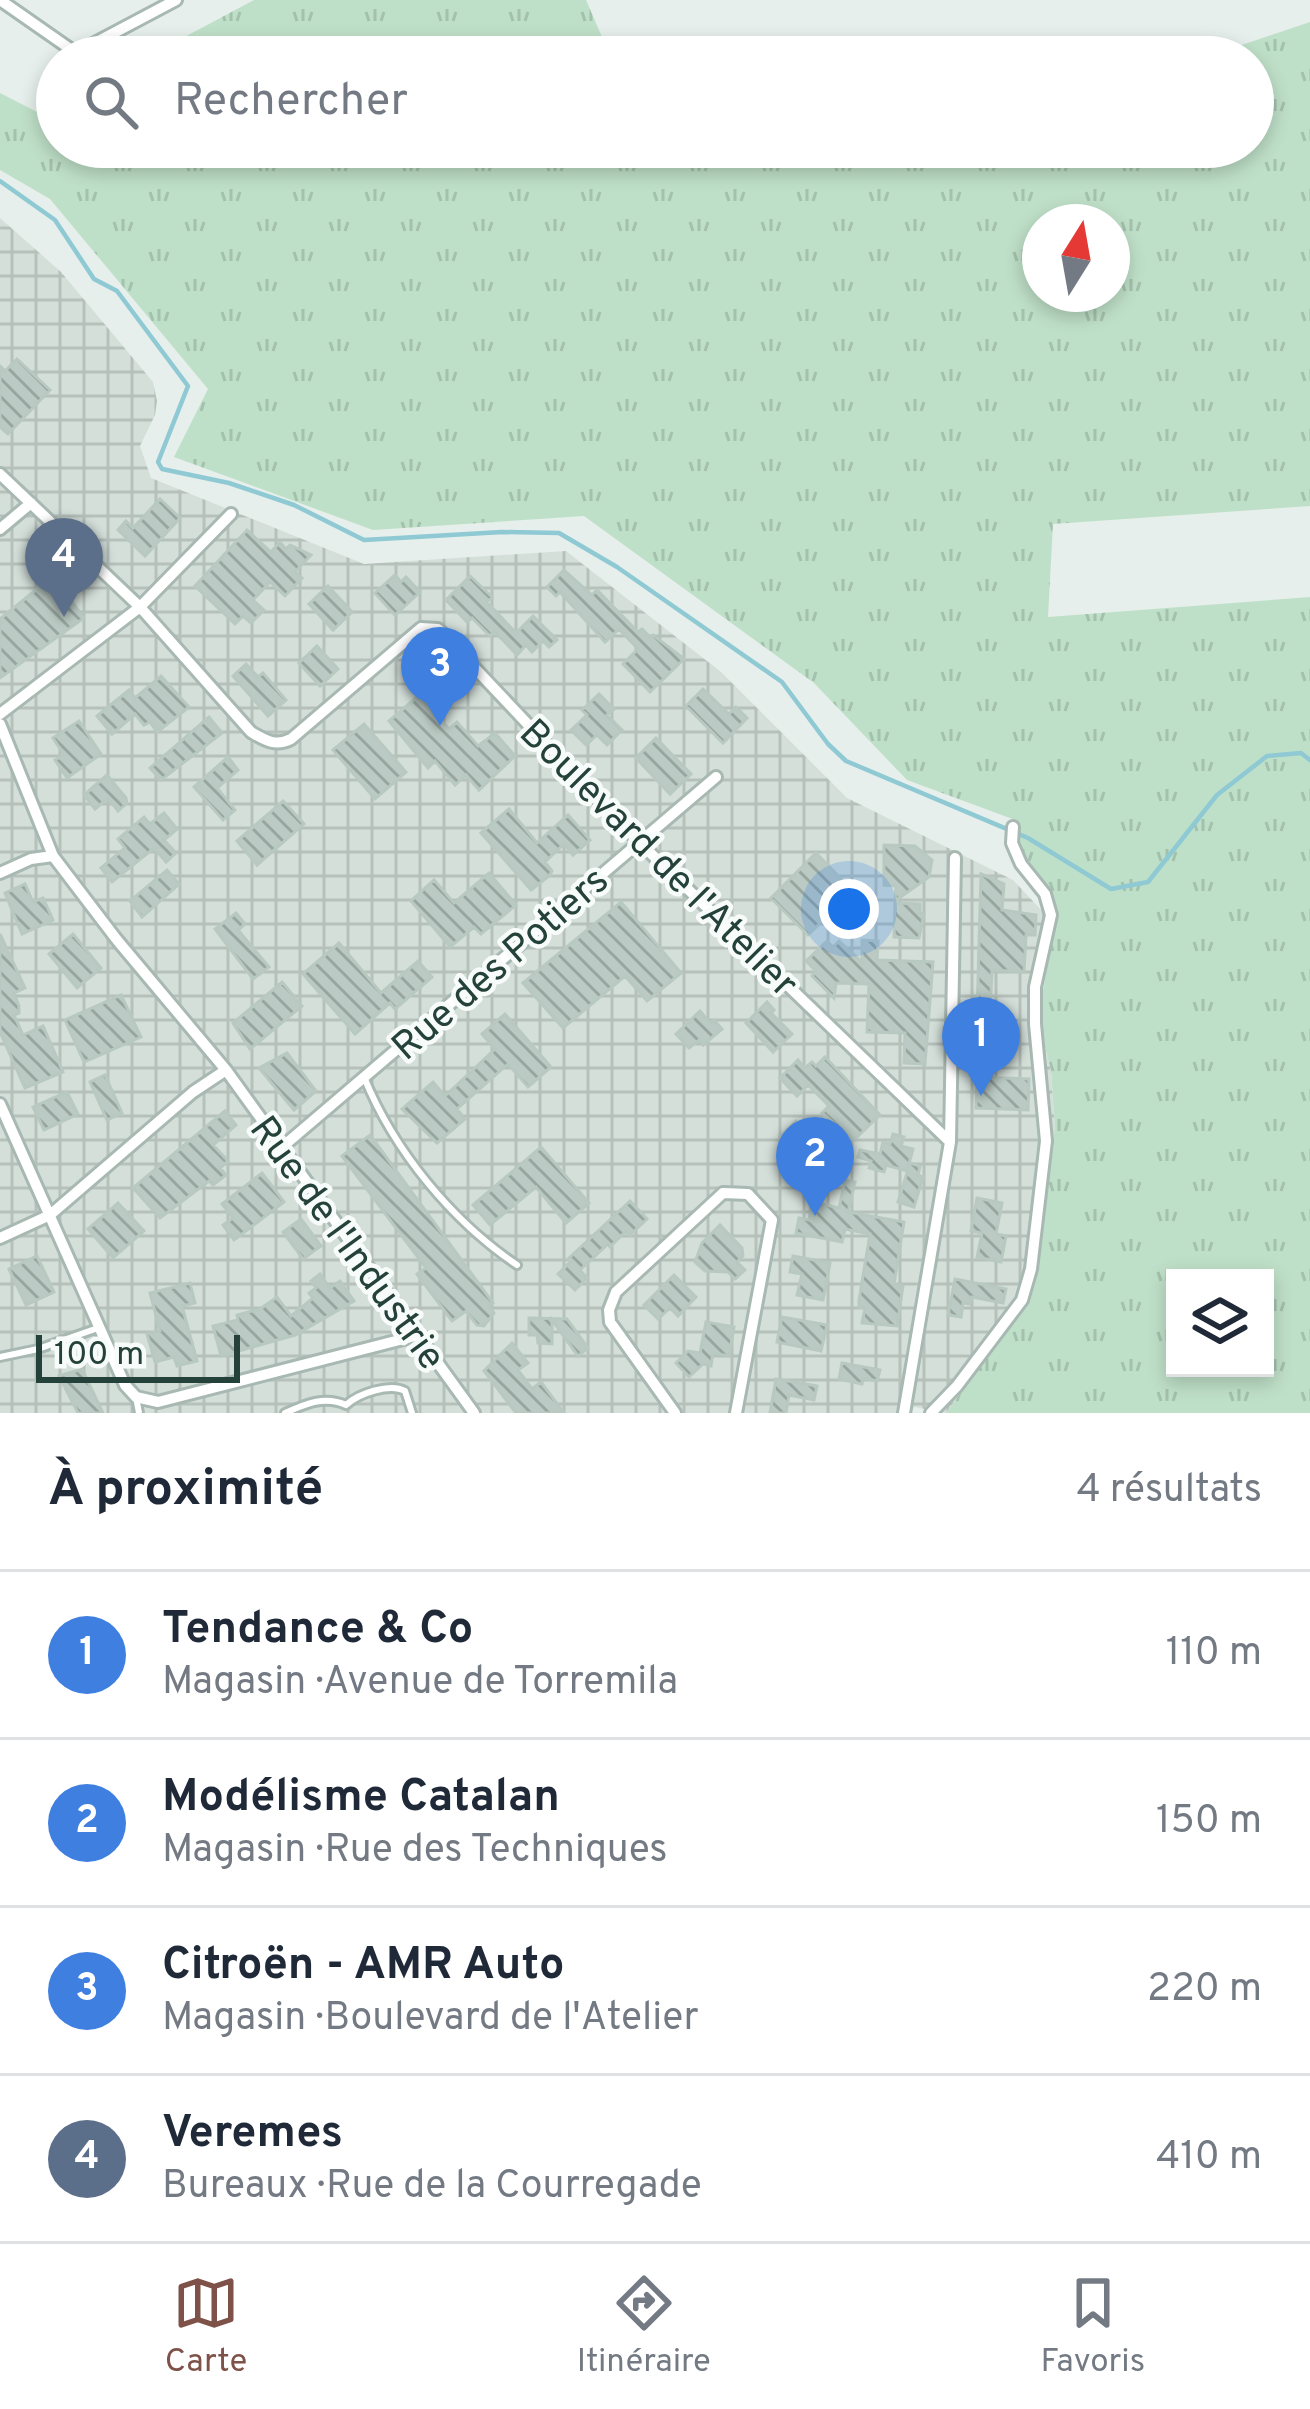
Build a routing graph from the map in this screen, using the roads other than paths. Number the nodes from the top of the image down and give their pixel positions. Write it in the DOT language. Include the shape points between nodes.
graph roads {
  1 [pos="0,0"];
  2 [pos="176,0"];
  3 [pos="52,36"];
  4 [pos="108,36"];
  5 [pos="0,474"];
  6 [pos="32,502"];
  7 [pos="231,514"];
  8 [pos="0,530"];
  9 [pos="140,608"];
  10 [pos="0,714"];
  11 [pos="0,724"];
  12 [pos="716,777"];
  13 [pos="1012,833"];
  14 [pos="639,842"];
  15 [pos="53,856"];
  16 [pos="955,858"];
  17 [pos="0,872"];
  18 [pos="226,1070"];
  19 [pos="364,1077"];
  20 [pos="0,1104"];
  21 [pos="950,1142"];
  22 [pos="281,1148"];
  23 [pos="50,1215"];
  24 [pos="0,1238"];
  25 [pos="517,1265"];
  26 [pos="98,1328"];
  27 [pos="415,1336"];
  28 [pos="0,1357"];
  29 [pos="136,1397"];
  30 [pos="346,1409"];
  31 [pos="139,1413"];
  32 [pos="285,1413"];
  33 [pos="412,1413"];
  34 [pos="474,1413"];
  35 [pos="675,1413"];
  36 [pos="736,1413"];
  37 [pos="904,1413"];
  38 [pos="931,1413"];
  1 -- 3 [label="street"];
  2 -- 4 [label="street"];
  5 -- 6 [label="street, Boulevard de l'Atelier"];
  6 -- 8 [label="street"];
  6 -- 9 [label="street, Boulevard de l'Atelier"];
  7 -- 9 [label="street"];
  9 -- 10 [label="street"];
  9 -- 14 [label="street, Boulevard de l'Atelier" via="250,732 280,745 421,628 438,629"];
  11 -- 15 [label="street, Rue de l'Industrie"];
  12 -- 14 [label="street, Rue des Potiers"];
  13 -- 38 [label="street" via="1051,915 1035,987 1046,1141 1030,1269 1022,1300"];
  14 -- 19 [label="street, Rue des Potiers"];
  14 -- 21 [label="street, Boulevard de l'Atelier"];
  15 -- 17 [label="street"];
  15 -- 18 [label="street, Rue de l'Industrie"];
  16 -- 21 [label="street"];
  18 -- 22 [label="street, Rue de l'Industrie"];
  18 -- 23 [label="street"];
  19 -- 22 [label="street, Rue des Potiers"];
  19 -- 25 [label="lane" via="445,1201"];
  20 -- 23 [label="street"];
  21 -- 37 [label="street"];
  22 -- 27 [label="street, Rue de l'Industrie"];
  23 -- 24 [label="street"];
  23 -- 26 [label="street"];
  26 -- 28 [label="lane"];
  26 -- 29 [label="street"];
  27 -- 29 [label="street" via="158,1402"];
  27 -- 34 [label="street, Rue de l'Industrie"];
  29 -- 31 [label="lane"];
  30 -- 32 [label="lane" via="334,1400"];
  30 -- 33 [label="lane" via="355,1397 396,1387"];
  35 -- 36 [label="street" via="609,1310 631,1278 723,1193 735,1193 748,1194 772,1220"];
}
